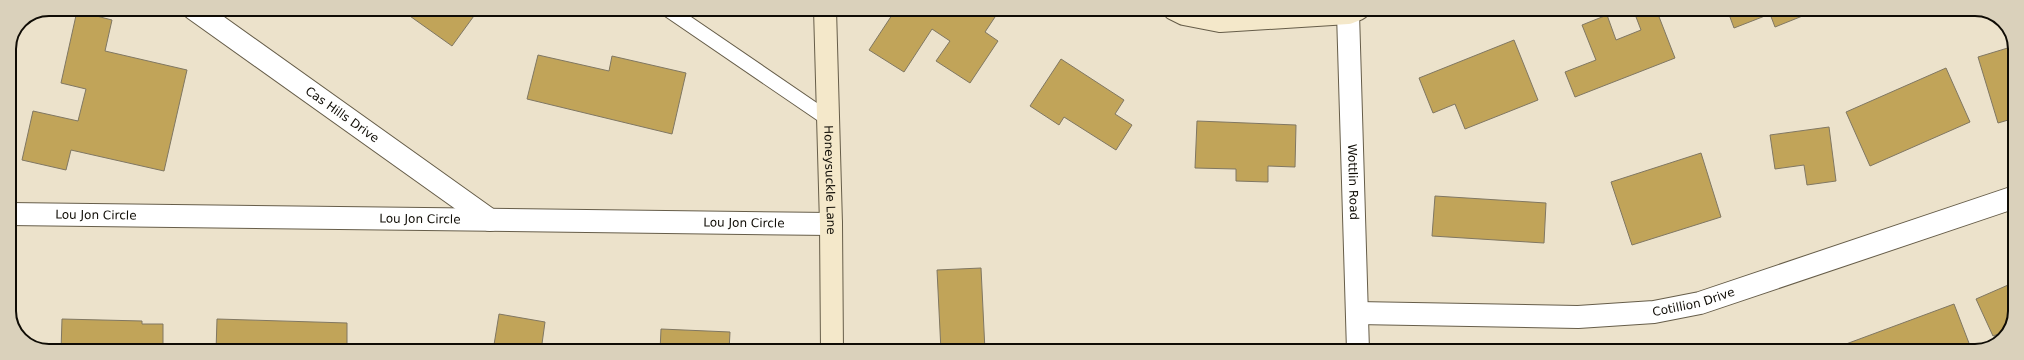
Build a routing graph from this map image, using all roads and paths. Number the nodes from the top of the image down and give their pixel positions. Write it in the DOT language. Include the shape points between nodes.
graph roads {
  1 [pos="204,16"];
  2 [pos="676,16"];
  3 [pos="825,16"];
  4 [pos="1194,16"];
  5 [pos="1286,16"];
  6 [pos="1353,16"];
  7 [pos="828,119"];
  8 [pos="2008,200"];
  9 [pos="16,214"];
  10 [pos="490,220"];
  11 [pos="831,224"];
  12 [pos="1357,313"];
  13 [pos="832,344"];
  14 [pos="1358,344"];
  1 -- 10 [label="street, Cas Hills Drive"];
  2 -- 7 [label="lane"];
  3 -- 7 [label="street, Honeysuckle Lane"];
  4 -- 5 [label="street" via="1220,21"];
  6 -- 12 [label="street, Wottlin Road"];
  7 -- 11 [label="street, Honeysuckle Lane"];
  8 -- 12 [label="street, Cotillion Drive" via="1700,303 1654,312 1578,317"];
  9 -- 10 [label="street, Lou Jon Circle"];
  10 -- 11 [label="street, Lou Jon Circle"];
  11 -- 13 [label="street, Honeysuckle Lane"];
  12 -- 14 [label="street, Wottlin Road"];
}
